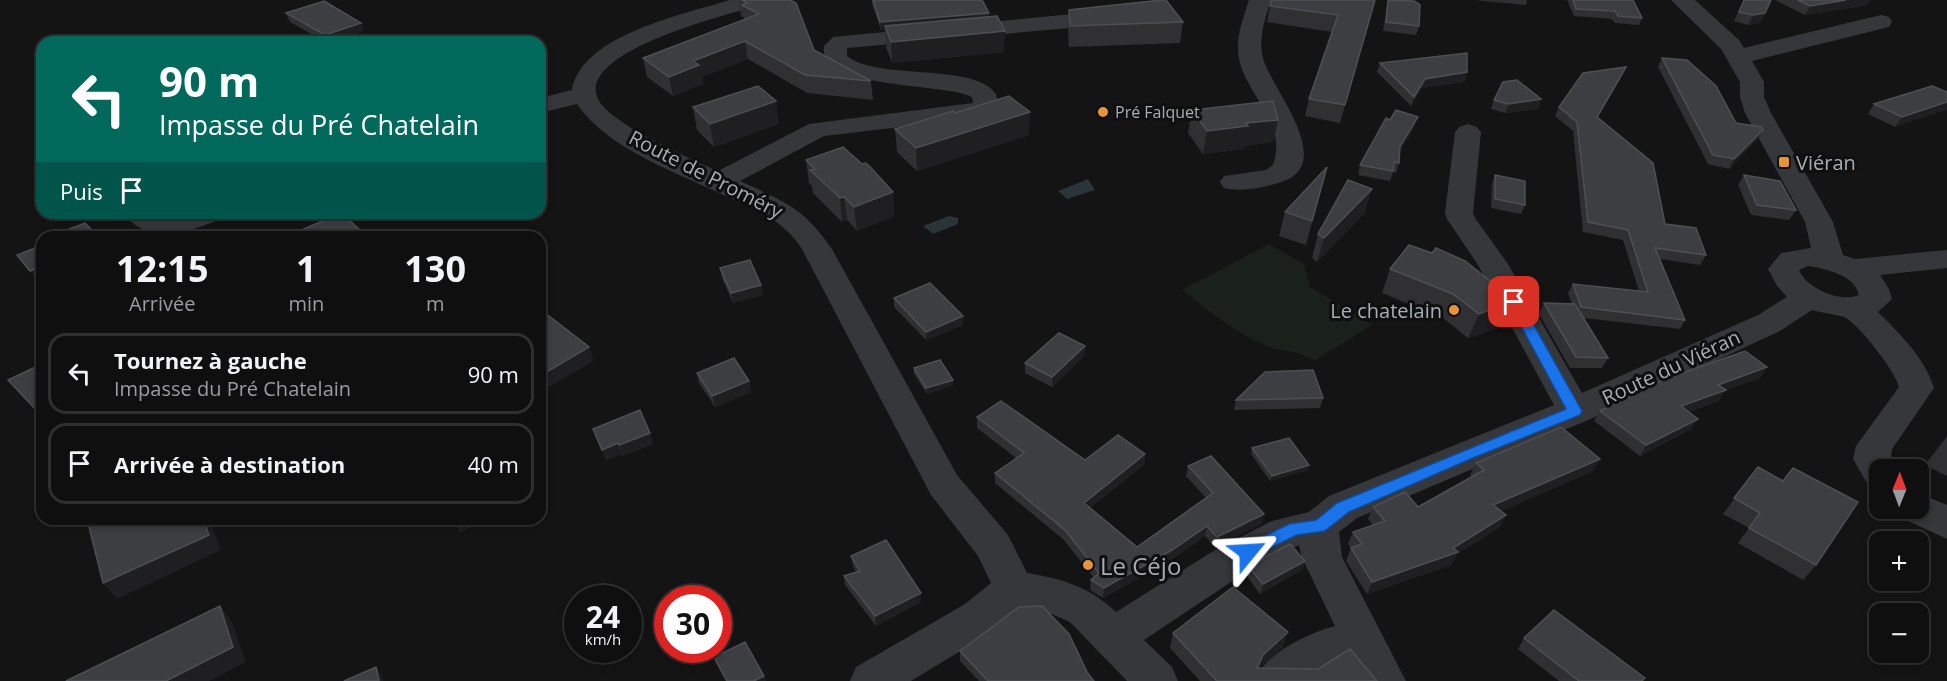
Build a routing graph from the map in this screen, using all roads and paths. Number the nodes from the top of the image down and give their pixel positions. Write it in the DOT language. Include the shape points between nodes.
graph roads {
  1 [pos="752,0"];
  2 [pos="1260,0"];
  3 [pos="1682,0"];
  4 [pos="1136,16"];
  5 [pos="1881,22"];
  6 [pos="1737,56"];
  7 [pos="584,94"];
  8 [pos="546,104"];
  9 [pos="1468,132"];
  10 [pos="720,181"];
  11 [pos="1234,182"];
  12 [pos="147,219"];
  13 [pos="192,219"];
  14 [pos="1947,259"];
  15 [pos="1841,265"];
  16 [pos="1810,297"];
  17 [pos="1854,308"];
  18 [pos="1575,411"];
  19 [pos="1872,459"];
  20 [pos="1929,514"];
  21 [pos="1947,523"];
  22 [pos="1319,526"];
  23 [pos="1014,588"];
  24 [pos="1113,637"];
  25 [pos="1360,637"];
  26 [pos="872,681"];
  27 [pos="1156,681"];
  28 [pos="1276,681"];
  29 [pos="1384,681"];
  1 -- 7 [label="street" via="623,45 594,68"];
  2 -- 11 [label="street" via="1251,27 1251,60 1286,122 1290,134 1289,159 1285,170 1276,175"];
  3 -- 6 [label="street" via="1727,40"];
  4 -- 10 [label="street" via="841,42 834,51 839,62 847,67 917,81 968,85 984,94 986,109 818,129"];
  5 -- 6 [label="street"];
  6 -- 15 [label="street" via="1752,82 1758,113"];
  7 -- 8 [label="street"];
  7 -- 10 [label="street, Route de Proméry" via="593,110 635,141"];
  9 -- 18 [label="street" via="1458,213 1493,264"];
  10 -- 23 [label="street, Route de Proméry" via="788,215 806,232 944,485 994,546"];
  12 -- 13 [label="street" via="167,227"];
  14 -- 15 [label="street"];
  15 -- 16 [label="street" via="1799,258 1786,263 1784,275"];
  15 -- 17 [label="street" via="1872,284 1876,292 1872,303"];
  16 -- 17 [label="street"];
  16 -- 18 [label="street, Route du Viéran" via="1769,323"];
  17 -- 19 [label="street" via="1894,351 1917,388 1874,446"];
  18 -- 22 [label="street, Route du Viéran" via="1343,507"];
  20 -- 21 [label="street"];
  22 -- 24 [label="street" via="1294,528 1229,562"];
  22 -- 25 [label="street" via="1322,558"];
  23 -- 24 [label="street" via="1071,601 1085,609"];
  23 -- 26 [label="street" via="980,617"];
  24 -- 27 [label="street"];
  25 -- 28 [label="street" via="1325,648"];
  25 -- 29 [label="street"];
}
